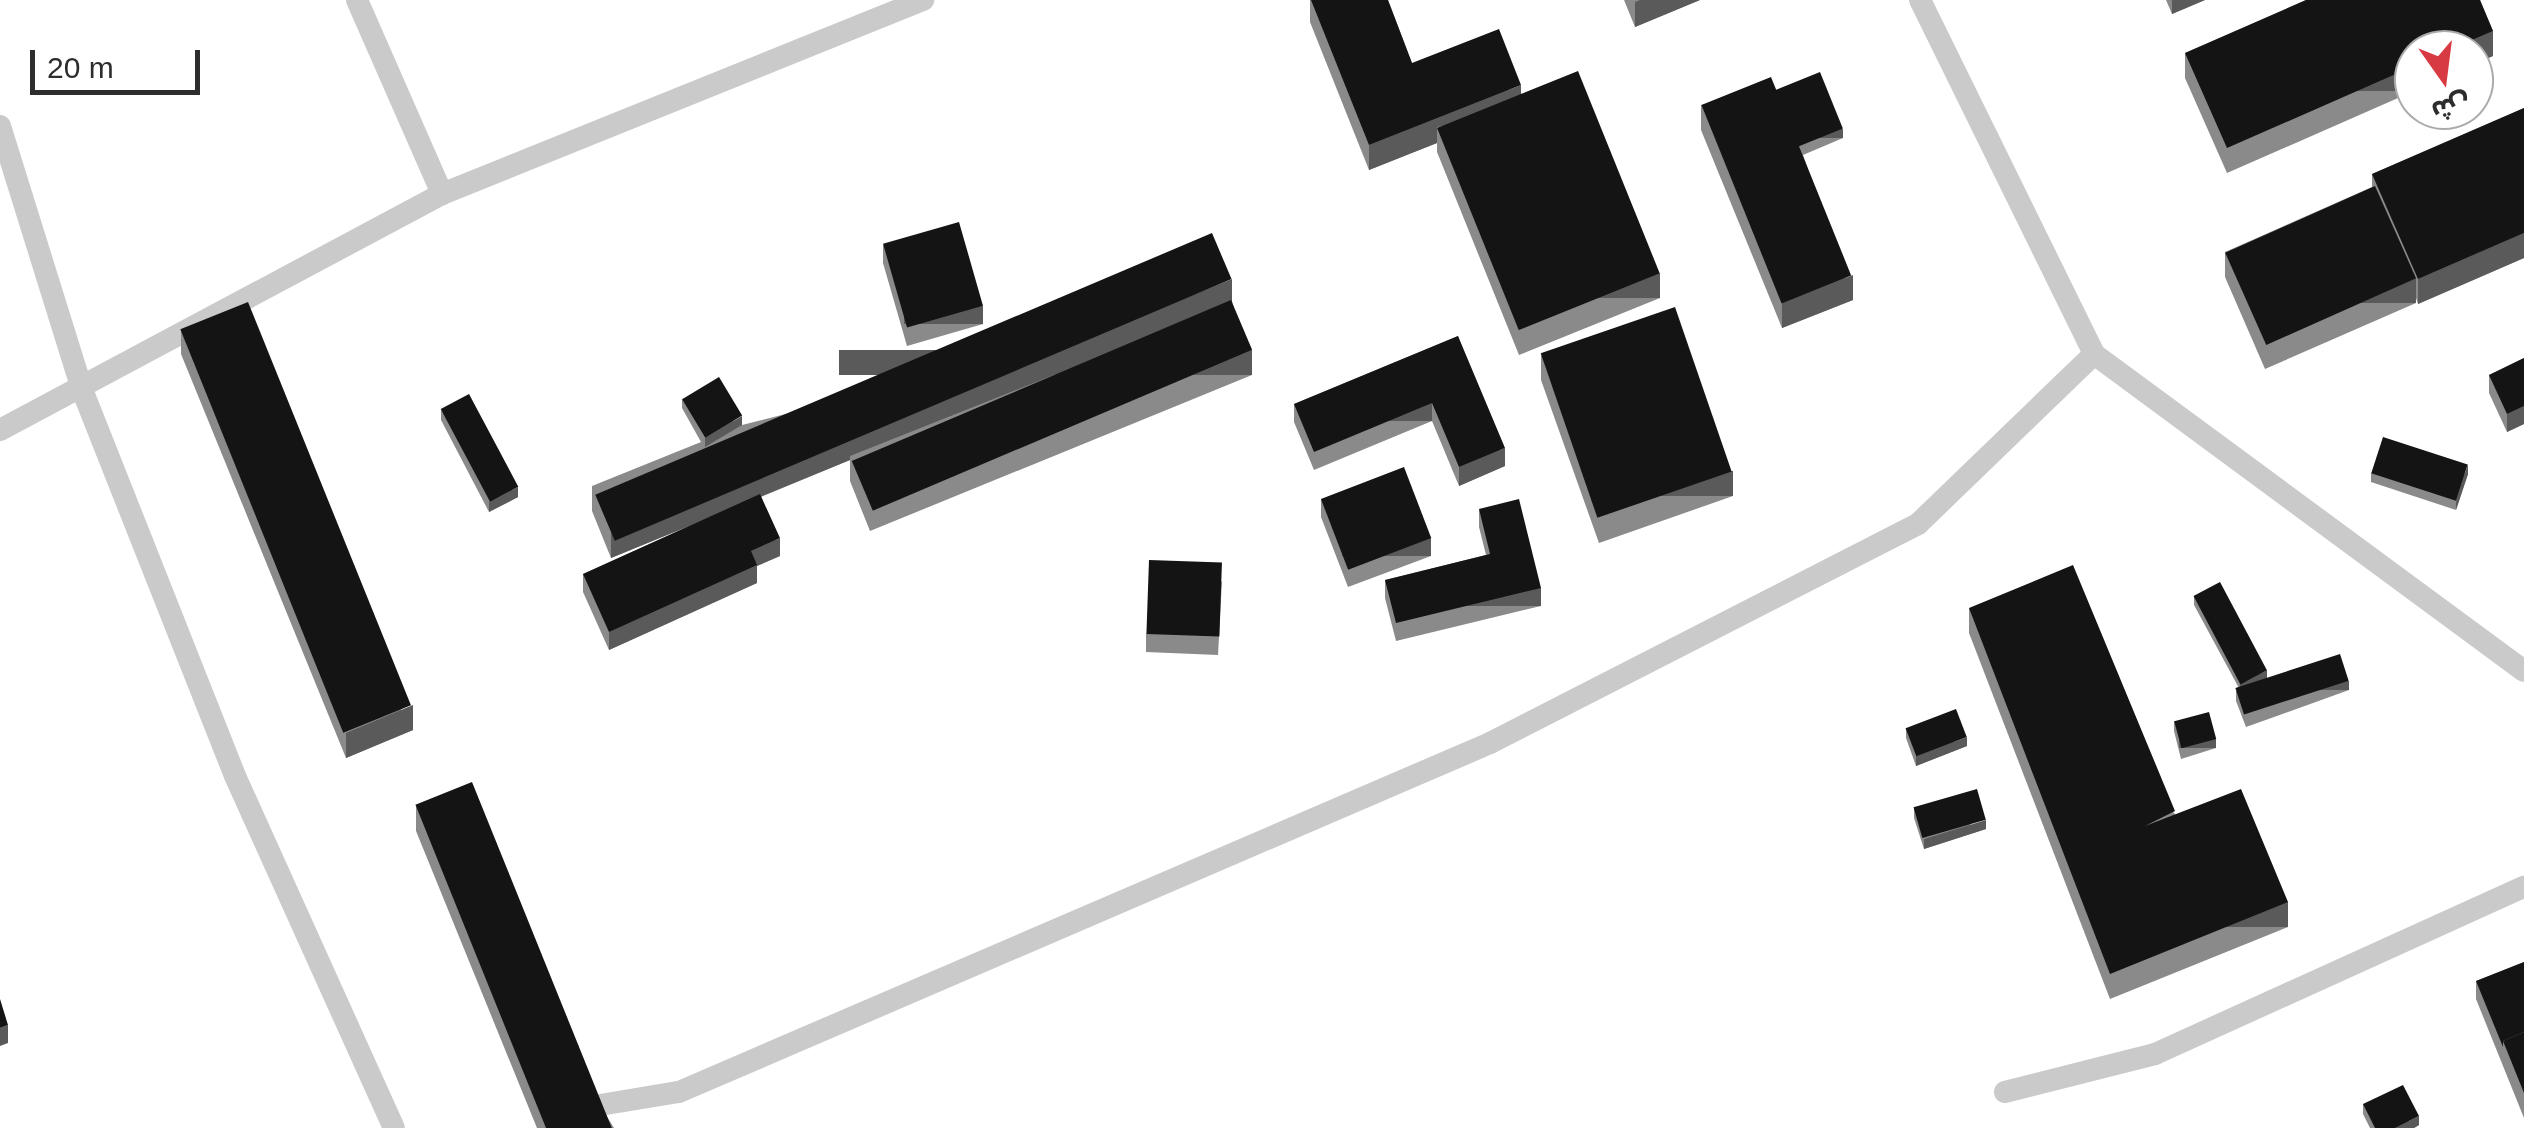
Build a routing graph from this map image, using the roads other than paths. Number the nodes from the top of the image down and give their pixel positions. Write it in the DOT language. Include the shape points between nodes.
graph roads {
  1 [pos="357,0"];
  2 [pos="923,0"];
  3 [pos="1920,0"];
  4 [pos="0,126"];
  5 [pos="442,194"];
  6 [pos="2094,354"];
  7 [pos="83,392"];
  8 [pos="0,430"];
  9 [pos="2524,671"];
  10 [pos="2524,887"];
  11 [pos="2004,1092"];
  12 [pos="594,1106"];
  13 [pos="394,1128"];
  1 -- 5 [label="lane"];
  2 -- 5 [label="lane"];
  3 -- 6 [label="lane"];
  4 -- 7 [label="lane"];
  5 -- 7 [label="lane"];
  6 -- 9 [label="lane"];
  6 -- 12 [label="lane" via="1918,524 1490,743 679,1092"];
  7 -- 8 [label="lane"];
  7 -- 13 [label="lane" via="235,776"];
  10 -- 11 [label="lane" via="2155,1054"];
}
